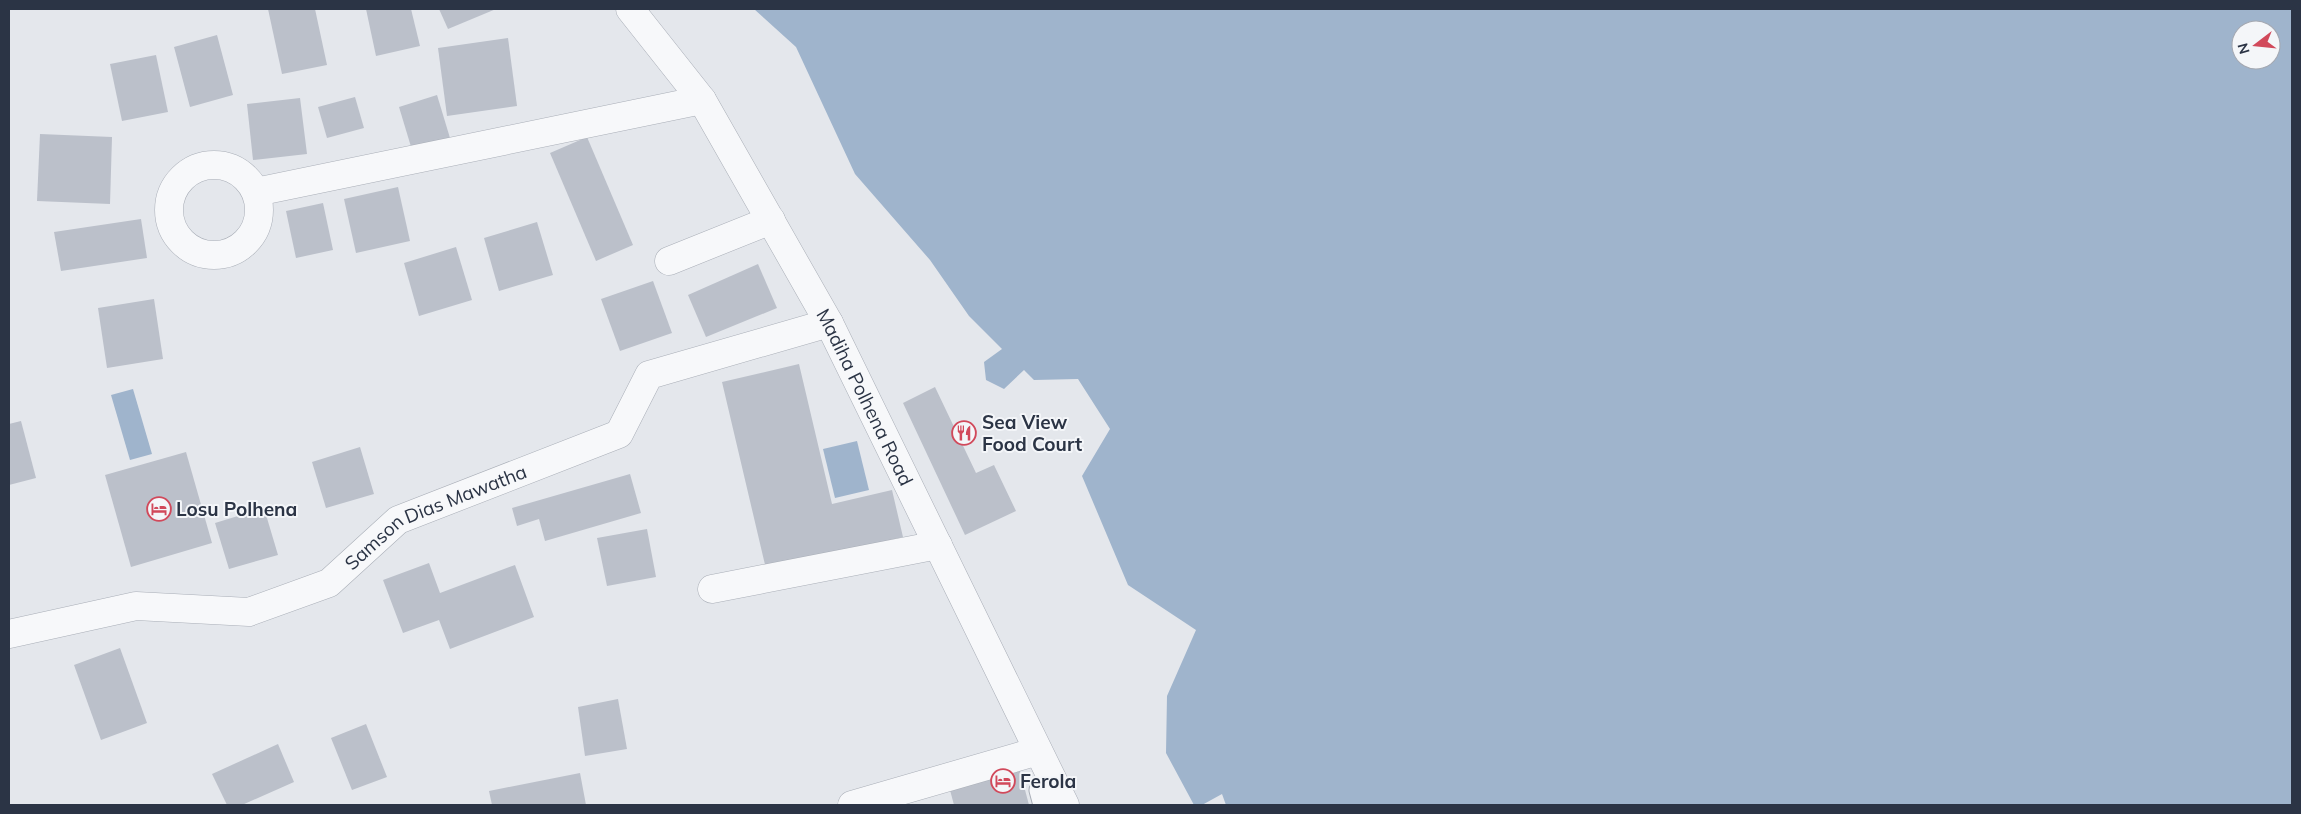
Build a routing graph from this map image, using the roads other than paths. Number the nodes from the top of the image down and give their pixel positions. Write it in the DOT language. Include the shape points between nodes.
graph roads {
  1 [pos="630,9"];
  2 [pos="702,100"];
  3 [pos="256,192"];
  4 [pos="770,220"];
  5 [pos="670,261"];
  6 [pos="829,324"];
  7 [pos="938,545"];
  8 [pos="712,589"];
  9 [pos="9,634"];
  10 [pos="1038,751"];
  11 [pos="1055,799"];
  12 [pos="852,805"];
  1 -- 2 [label="street, Madiha Polhena Road"];
  2 -- 3 [label="street"];
  2 -- 4 [label="street, Madiha Polhena Road"];
  4 -- 5 [label="street"];
  4 -- 6 [label="street, Madiha Polhena Road"];
  6 -- 7 [label="street, Madiha Polhena Road"];
  6 -- 9 [label="street, Samson Dias Mawatha" via="648,375 619,434 398,520 329,583 249,612 136,606"];
  7 -- 8 [label="street"];
  7 -- 10 [label="street, Madiha Polhena Road"];
  10 -- 11 [label="street, Madiha Polhena Road"];
  10 -- 12 [label="street"];
}
